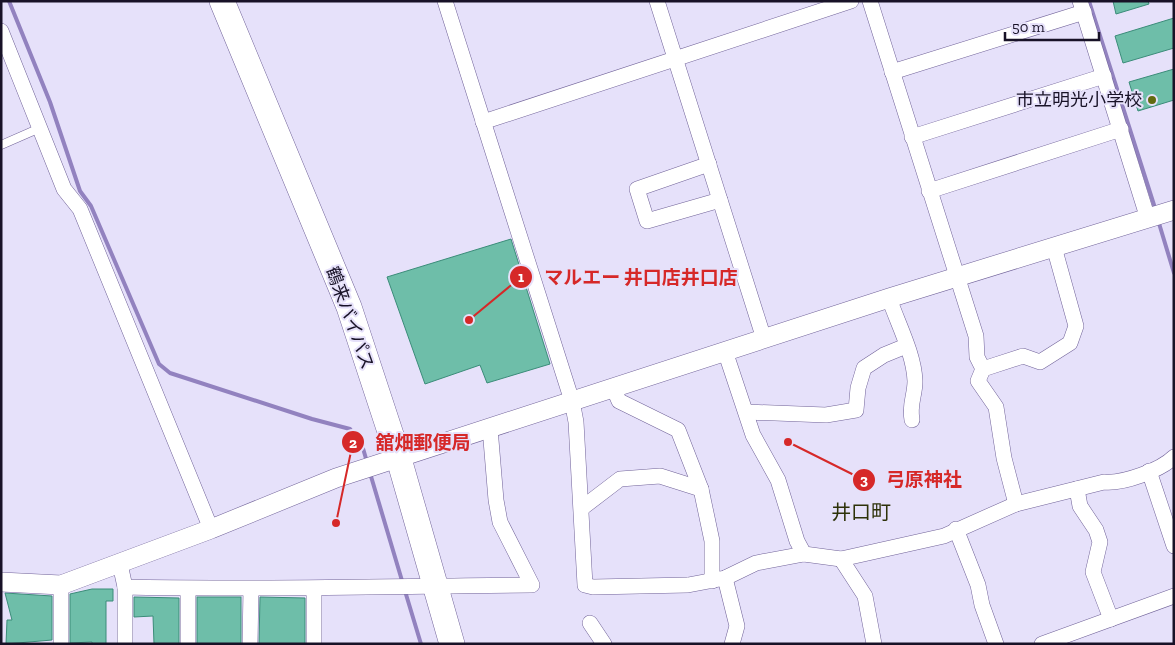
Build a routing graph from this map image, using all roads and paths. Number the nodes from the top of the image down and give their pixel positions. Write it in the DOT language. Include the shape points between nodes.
graph roads {
  1 [pos="222,1"];
  2 [pos="445,1"];
  3 [pos="657,1"];
  4 [pos="852,1"];
  5 [pos="870,1"];
  6 [pos="1082,7"];
  7 [pos="1,32"];
  8 [pos="675,58"];
  9 [pos="892,72"];
  10 [pos="1104,76"];
  11 [pos="483,122"];
  12 [pos="40,128"];
  13 [pos="1122,129"];
  14 [pos="912,137"];
  15 [pos="1,145"];
  16 [pos="709,164"];
  17 [pos="929,191"];
  18 [pos="720,200"];
  19 [pos="1159,215"];
  20 [pos="1054,248"];
  21 [pos="958,278"];
  22 [pos="889,298"];
  23 [pos="764,339"];
  24 [pos="906,346"];
  25 [pos="726,350"];
  26 [pos="983,369"];
  27 [pos="613,387"];
  28 [pos="572,401"];
  29 [pos="746,412"];
  30 [pos="912,420"];
  31 [pos="490,428"];
  32 [pos="1174,457"];
  33 [pos="399,459"];
  34 [pos="1150,471"];
  35 [pos="701,489"];
  36 [pos="1077,489"];
  37 [pos="1016,504"];
  38 [pos="582,508"];
  39 [pos="211,529"];
  40 [pos="956,530"];
  41 [pos="1174,546"];
  42 [pos="804,554"];
  43 [pos="841,559"];
  44 [pos="120,564"];
  45 [pos="719,579"];
  46 [pos="1,582"];
  47 [pos="61,585"];
  48 [pos="434,586"];
  49 [pos="125,587"];
  50 [pos="188,589"];
  51 [pos="250,589"];
  52 [pos="314,589"];
  53 [pos="1174,596"];
  54 [pos="1111,619"];
  55 [pos="590,623"];
  56 [pos="1074,639"];
  57 [pos="61,644"];
  58 [pos="125,644"];
  59 [pos="188,644"];
  60 [pos="250,644"];
  61 [pos="314,644"];
  62 [pos="452,644"];
  63 [pos="604,644"];
  64 [pos="732,644"];
  65 [pos="874,644"];
  66 [pos="996,644"];
  67 [pos="1042,644"];
  1 -- 33 [label="highway, 鶴来バイパス" via="349,307"];
  2 -- 11 [label="street"];
  3 -- 8 [label="street"];
  4 -- 8 [label="street"];
  5 -- 9 [label="street"];
  6 -- 9 [label="street"];
  6 -- 10 [label="street"];
  7 -- 12 [label="street"];
  8 -- 11 [label="street"];
  8 -- 16 [label="street"];
  9 -- 14 [label="street"];
  10 -- 13 [label="street"];
  10 -- 14 [label="street"];
  11 -- 28 [label="street"];
  12 -- 15 [label="lane"];
  12 -- 39 [label="street" via="64,189 80,209"];
  13 -- 17 [label="street"];
  13 -- 19 [label="street"];
  14 -- 17 [label="street"];
  16 -- 18 [label="street"];
  16 -- 18 [label="street" via="637,189 644,213 647,221"];
  17 -- 21 [label="street"];
  18 -- 23 [label="street"];
  19 -- 20 [label="street"];
  20 -- 21 [label="street"];
  20 -- 26 [label="street" via="1076,326 1070,343 1040,362 1023,356"];
  21 -- 22 [label="street"];
  21 -- 26 [label="street" via="976,336 977,357"];
  22 -- 23 [label="street"];
  22 -- 24 [label="street"];
  23 -- 25 [label="street"];
  24 -- 29 [label="street" via="864,368 856,410 826,415"];
  24 -- 30 [label="street" via="915,382 909,406"];
  25 -- 27 [label="street"];
  25 -- 29 [label="street"];
  26 -- 37 [label="street" via="978,381 996,407"];
  27 -- 28 [label="street"];
  27 -- 35 [label="street" via="619,401 678,430"];
  28 -- 31 [label="street"];
  28 -- 38 [label="street"];
  29 -- 42 [label="street" via="753,435 778,480"];
  31 -- 33 [label="street"];
  31 -- 48 [label="street" via="500,522 532,585"];
  32 -- 34 [label="street" via="1166,465"];
  33 -- 39 [label="street" via="336,478"];
  33 -- 48 [label="highway, 鶴来バイパス"];
  34 -- 36 [label="street" via="1116,483 1104,482"];
  34 -- 41 [label="street"];
  35 -- 38 [label="street" via="660,476 620,479"];
  35 -- 45 [label="street"];
  36 -- 37 [label="street"];
  36 -- 54 [label="street" via="1080,506 1100,542 1093,572"];
  37 -- 40 [label="street"];
  38 -- 45 [label="street" via="585,585 688,585"];
  39 -- 44 [label="street"];
  40 -- 43 [label="street" via="944,536"];
  40 -- 66 [label="street" via="978,585"];
  42 -- 43 [label="street"];
  42 -- 45 [label="street" via="756,563"];
  43 -- 65 [label="street" via="865,596"];
  44 -- 47 [label="street"];
  44 -- 49 [label="street"];
  45 -- 64 [label="street" via="738,626"];
  46 -- 47 [label="street"];
  47 -- 57 [label="street"];
  48 -- 52 [label="street"];
  48 -- 62 [label="highway, 鶴来バイパス"];
  49 -- 50 [label="street"];
  49 -- 58 [label="street"];
  50 -- 51 [label="street"];
  50 -- 59 [label="street"];
  51 -- 52 [label="street"];
  51 -- 60 [label="street"];
  52 -- 61 [label="street"];
  53 -- 54 [label="street"];
  54 -- 56 [label="street"];
  55 -- 63 [label="street"];
  56 -- 67 [label="street"];
}
